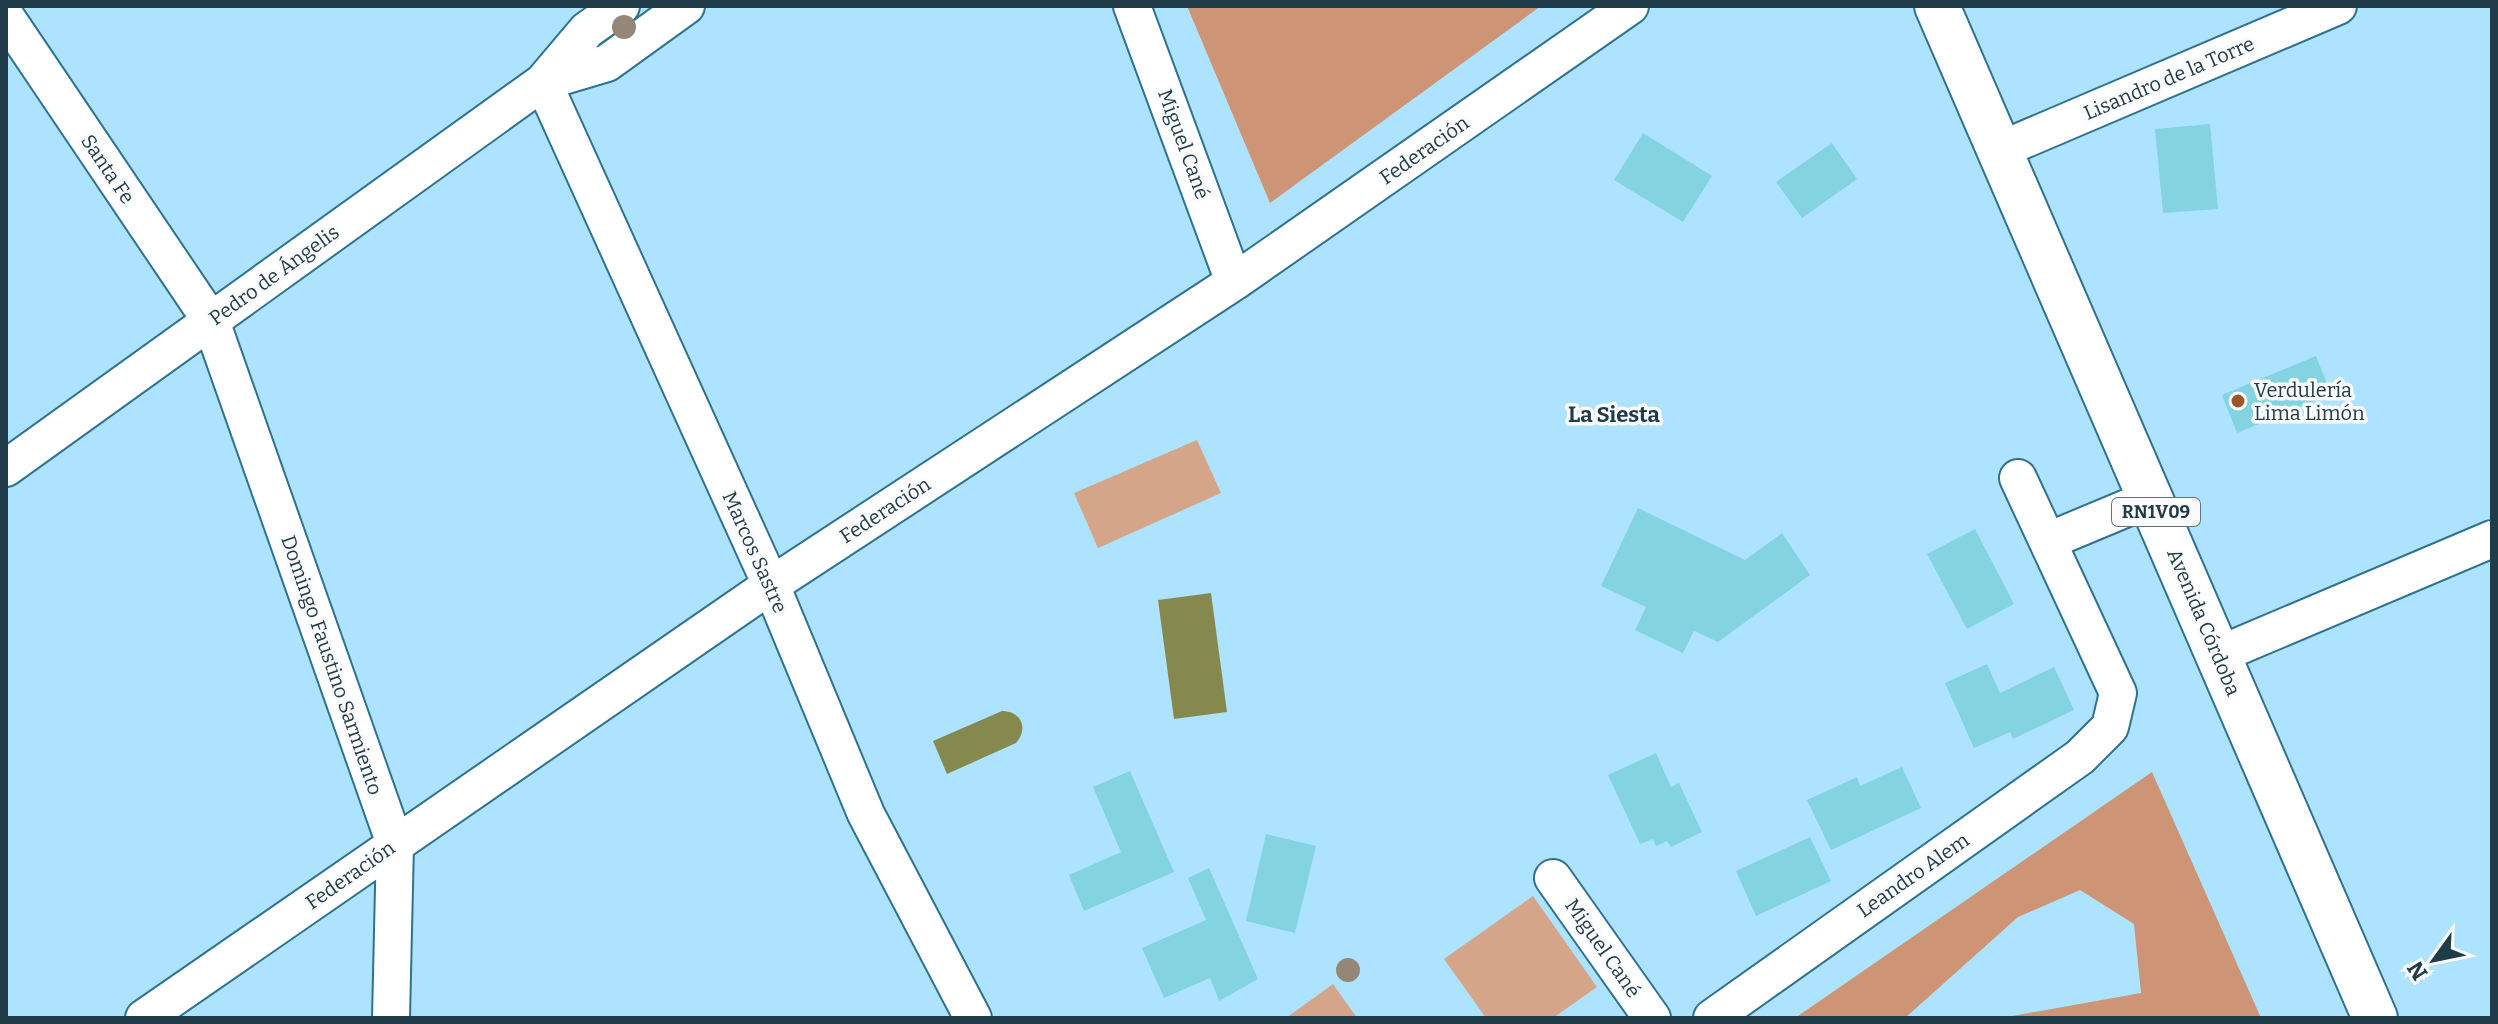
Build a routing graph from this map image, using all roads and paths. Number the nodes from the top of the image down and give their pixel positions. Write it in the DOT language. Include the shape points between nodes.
graph roads {
  1 [pos="621,6"];
  2 [pos="686,6"];
  3 [pos="1132,6"];
  4 [pos="1630,6"];
  5 [pos="1937,6"];
  6 [pos="2338,6"];
  7 [pos="6,17"];
  8 [pos="543,82"];
  9 [pos="2000,150"];
  10 [pos="1234,282"];
  11 [pos="211,321"];
  12 [pos="6,468"];
  13 [pos="2018,478"];
  14 [pos="2151,498"];
  15 [pos="2492,539"];
  16 [pos="2048,541"];
  17 [pos="771,585"];
  18 [pos="2218,655"];
  19 [pos="395,844"];
  20 [pos="1553,878"];
  21 [pos="144,1018"];
  22 [pos="391,1018"];
  23 [pos="973,1018"];
  24 [pos="1652,1018"];
  25 [pos="1712,1018"];
  26 [pos="2375,1018"];
  1 -- 8 [label="street, Pedro de Ángelis" via="587,30"];
  2 -- 8 [label="street, Pedro de Ángelis" via="607,63"];
  3 -- 10 [label="street, Miguel Cané"];
  4 -- 10 [label="street, Federación"];
  5 -- 9 [label="main road, Avenida Córdoba / RN1V09"];
  6 -- 9 [label="street, Lisandro de la Torre"];
  7 -- 11 [label="street, Santa Fe"];
  8 -- 11 [label="street, Pedro de Ángelis"];
  8 -- 17 [label="street, Marcos Sastre"];
  9 -- 14 [label="main road, Avenida Córdoba / RN1V09"];
  10 -- 17 [label="street, Federación"];
  11 -- 12 [label="street, Pedro de Ángelis"];
  11 -- 19 [label="street, Domingo Faustino Sarmiento"];
  13 -- 16 [label="street"];
  14 -- 16 [label="street"];
  14 -- 18 [label="main road, Avenida Córdoba / RN1V09"];
  15 -- 18 [label="street"];
  16 -- 25 [label="street, Leandro Alem" via="2118,693 2110,727 2080,757"];
  17 -- 19 [label="street, Federación"];
  17 -- 23 [label="street, Marcos Sastre" via="866,814"];
  18 -- 26 [label="main road, Avenida Córdoba / RN1V09"];
  19 -- 21 [label="street, Federación"];
  19 -- 22 [label="street, Domingo Faustino Sarmiento"];
  20 -- 24 [label="street, Miguel Cané"];
}
